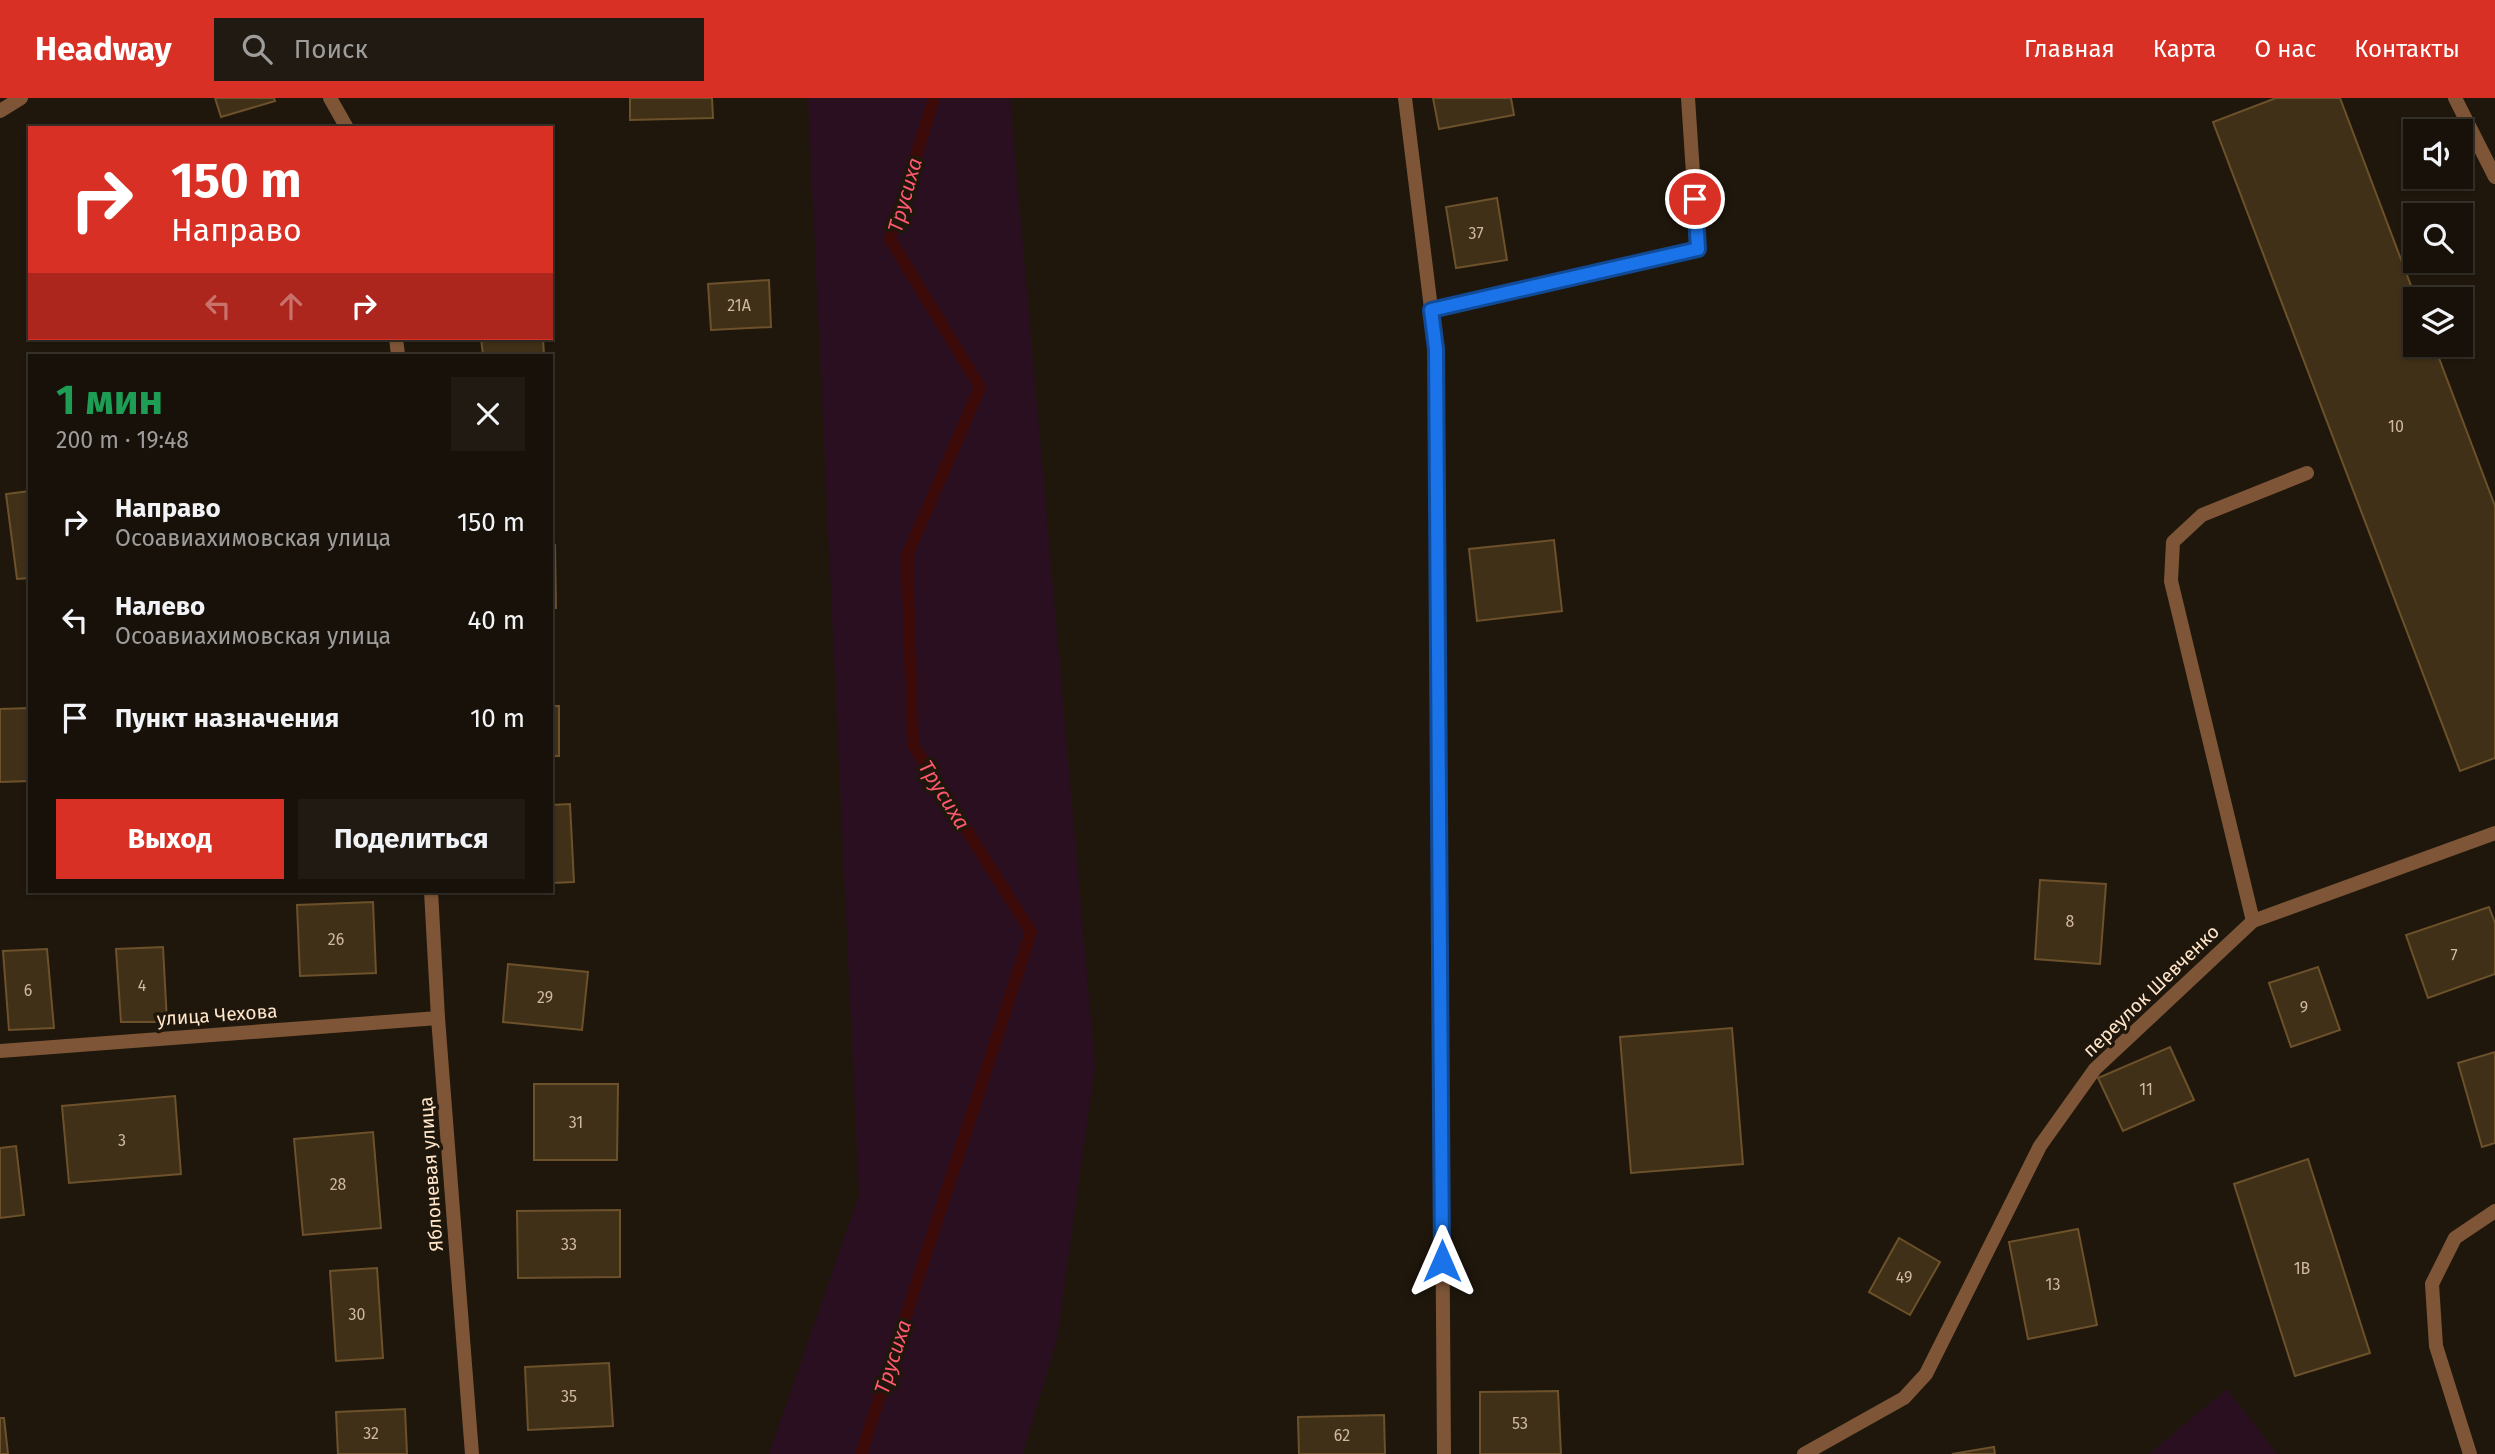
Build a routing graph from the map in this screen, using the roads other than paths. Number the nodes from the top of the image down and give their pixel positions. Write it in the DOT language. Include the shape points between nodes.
graph roads {
  1 [pos="21,98"];
  2 [pos="330,98"];
  3 [pos="1405,98"];
  4 [pos="1688,98"];
  5 [pos="2455,98"];
  6 [pos="0,111"];
  7 [pos="346,126"];
  8 [pos="2495,177"];
  9 [pos="1431,310"];
  10 [pos="2306,473"];
  11 [pos="2495,832"];
  12 [pos="431,893"];
  13 [pos="2253,921"];
  14 [pos="438,1017"];
  15 [pos="0,1051"];
  16 [pos="2495,1211"];
  17 [pos="472,1454"];
  18 [pos="1444,1454"];
  19 [pos="1804,1454"];
  20 [pos="2470,1454"];
  1 -- 6 [label="street"];
  2 -- 7 [label="street"];
  3 -- 9 [label="street"];
  4 -- 9 [label="street" via="1698,249"];
  5 -- 8 [label="street"];
  9 -- 18 [label="street" via="1436,349"];
  10 -- 13 [label="street" via="2202,515 2173,542 2171,581"];
  11 -- 13 [label="street, переулок Шевченко"];
  12 -- 14 [label="street, Яблоневая улица"];
  13 -- 19 [label="street, переулок Шевченко" via="2087,1080 2040,1146 1926,1374 1904,1398"];
  14 -- 15 [label="street, улица Чехова"];
  14 -- 17 [label="street, Яблоневая улица"];
  16 -- 20 [label="street" via="2455,1238 2432,1284 2436,1346"];
}
